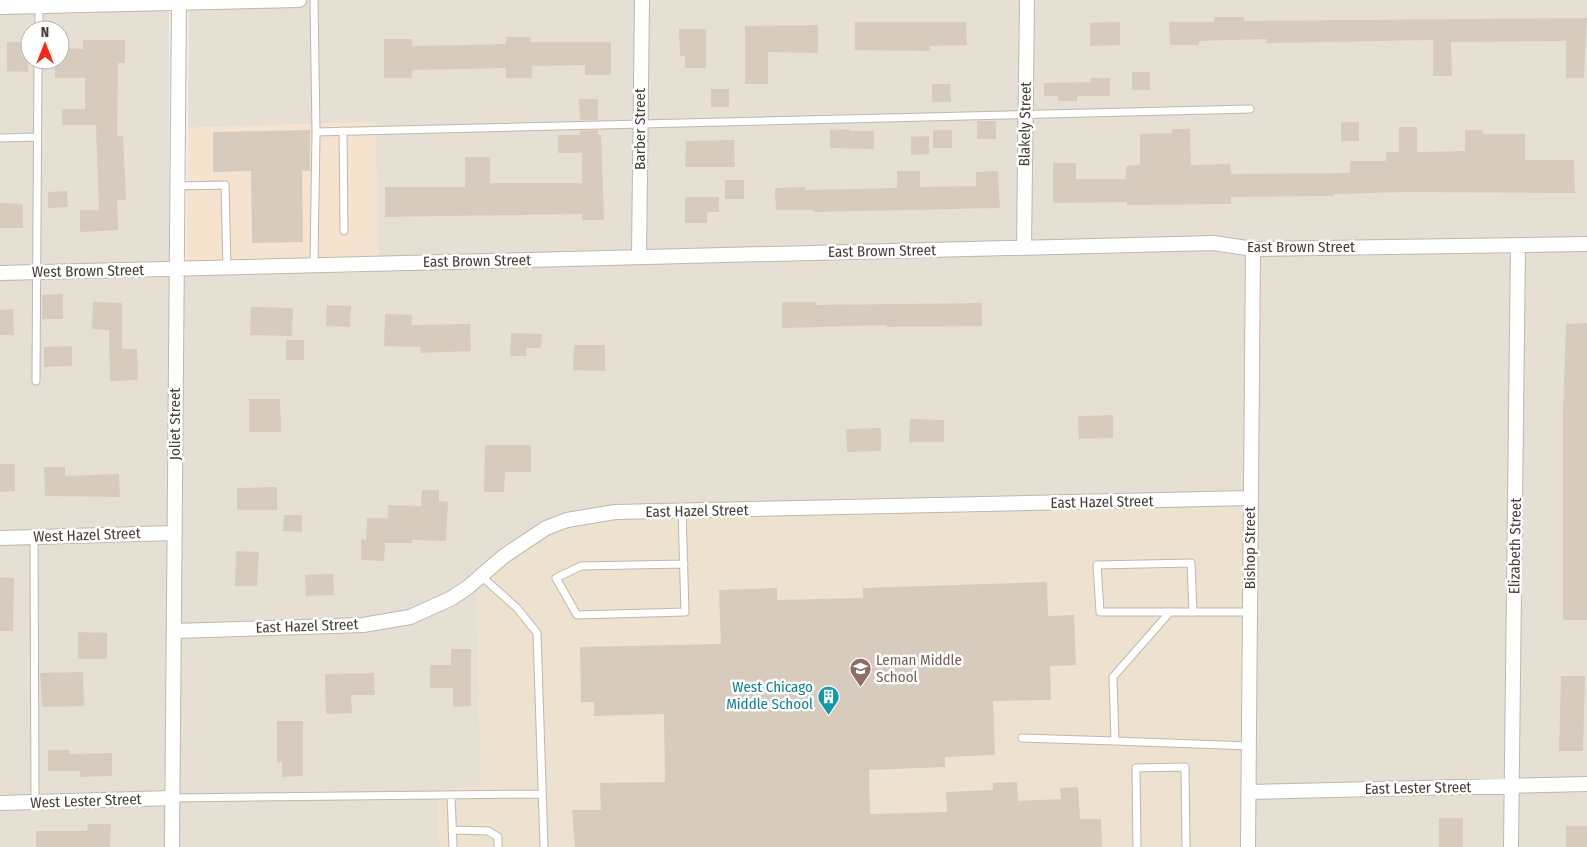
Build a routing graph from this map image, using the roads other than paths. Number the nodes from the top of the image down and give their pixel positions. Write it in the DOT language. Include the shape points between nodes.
graph roads {
  1 [pos="299,0"];
  2 [pos="314,0"];
  3 [pos="642,0"];
  4 [pos="1027,0"];
  5 [pos="178,1"];
  6 [pos="39,3"];
  7 [pos="0,7"];
  8 [pos="39,20"];
  9 [pos="38,70"];
  10 [pos="1250,109"];
  11 [pos="1025,115"];
  12 [pos="640,125"];
  13 [pos="343,131"];
  14 [pos="316,132"];
  15 [pos="38,136"];
  16 [pos="0,138"];
  17 [pos="177,186"];
  18 [pos="344,231"];
  19 [pos="1587,244"];
  20 [pos="1518,245"];
  21 [pos="1024,248"];
  22 [pos="1252,249"];
  23 [pos="639,257"];
  24 [pos="314,265"];
  25 [pos="227,267"];
  26 [pos="176,268"];
  27 [pos="37,272"];
  28 [pos="0,273"];
  29 [pos="36,381"];
  30 [pos="1251,498"];
  31 [pos="682,511"];
  32 [pos="175,533"];
  33 [pos="34,537"];
  34 [pos="0,538"];
  35 [pos="684,564"];
  36 [pos="481,576"];
  37 [pos="1170,612"];
  38 [pos="1193,612"];
  39 [pos="1250,612"];
  40 [pos="174,631"];
  41 [pos="1022,738"];
  42 [pos="1115,741"];
  43 [pos="1249,746"];
  44 [pos="1587,784"];
  45 [pos="1512,786"];
  46 [pos="1249,792"];
  47 [pos="542,794"];
  48 [pos="451,795"];
  49 [pos="172,798"];
  50 [pos="35,802"];
  51 [pos="0,803"];
  52 [pos="452,830"];
  53 [pos="172,847"];
  54 [pos="453,847"];
  55 [pos="498,847"];
  56 [pos="544,847"];
  57 [pos="1137,847"];
  58 [pos="1186,847"];
  59 [pos="1248,847"];
  60 [pos="1511,847"];
  1 -- 5 [label="street"];
  2 -- 14 [label="lane"];
  3 -- 12 [label="street, Barber Street"];
  4 -- 11 [label="street, Blakely Street"];
  5 -- 6 [label="street"];
  5 -- 17 [label="street, Joliet Street"];
  6 -- 7 [label="street"];
  6 -- 8 [label="lane"];
  9 -- 15 [label="lane"];
  10 -- 11 [label="lane"];
  11 -- 12 [label="lane"];
  11 -- 21 [label="street, Blakely Street"];
  12 -- 13 [label="lane"];
  12 -- 23 [label="street, Barber Street"];
  13 -- 14 [label="lane"];
  13 -- 18 [label="lane"];
  14 -- 24 [label="lane"];
  15 -- 16 [label="lane"];
  15 -- 27 [label="lane"];
  17 -- 25 [label="lane" via="225,186"];
  17 -- 26 [label="street, Joliet Street"];
  19 -- 20 [label="street, East Brown Street"];
  20 -- 22 [label="street, East Brown Street"];
  20 -- 45 [label="street, Elizabeth Street"];
  21 -- 22 [label="street, East Brown Street" via="1214,244"];
  21 -- 23 [label="street, East Brown Street"];
  22 -- 30 [label="street, Bishop Street"];
  23 -- 24 [label="street, East Brown Street"];
  24 -- 25 [label="street, East Brown Street"];
  25 -- 26 [label="street, East Brown Street"];
  26 -- 27 [label="street, West Brown Street"];
  26 -- 32 [label="street, Joliet Street"];
  27 -- 28 [label="street, West Brown Street"];
  27 -- 29 [label="lane"];
  30 -- 31 [label="street, East Hazel Street"];
  30 -- 39 [label="street, Bishop Street"];
  31 -- 35 [label="lane"];
  31 -- 36 [label="street, East Hazel Street" via="615,512 567,520 522,542"];
  32 -- 33 [label="street, West Hazel Street"];
  32 -- 40 [label="street, Joliet Street"];
  33 -- 34 [label="street, West Hazel Street"];
  33 -- 50 [label="lane"];
  35 -- 35 [label="lane" via="685,612 576,615 556,578 581,566"];
  36 -- 40 [label="street, East Hazel Street" via="450,599 410,617 388,622"];
  36 -- 47 [label="lane" via="517,608 537,633"];
  37 -- 38 [label="lane"];
  37 -- 38 [label="lane" via="1100,612 1097,565 1191,563"];
  37 -- 42 [label="lane" via="1113,677"];
  38 -- 39 [label="lane"];
  39 -- 43 [label="street, Bishop Street"];
  40 -- 49 [label="street, Joliet Street"];
  41 -- 42 [label="lane"];
  42 -- 43 [label="lane"];
  43 -- 46 [label="street, Bishop Street"];
  44 -- 45 [label="street, East Lester Street"];
  45 -- 46 [label="street, East Lester Street"];
  45 -- 60 [label="street, Elizabeth Street"];
  46 -- 59 [label="street, Bishop Street"];
  47 -- 48 [label="lane"];
  47 -- 56 [label="lane"];
  48 -- 49 [label="lane"];
  48 -- 52 [label="lane"];
  49 -- 50 [label="street, West Lester Street"];
  49 -- 53 [label="street, Joliet Street"];
  50 -- 51 [label="street, West Lester Street"];
  52 -- 54 [label="lane"];
  52 -- 55 [label="lane" via="488,830 498,837"];
  57 -- 58 [label="lane" via="1136,768 1185,767"];
}
